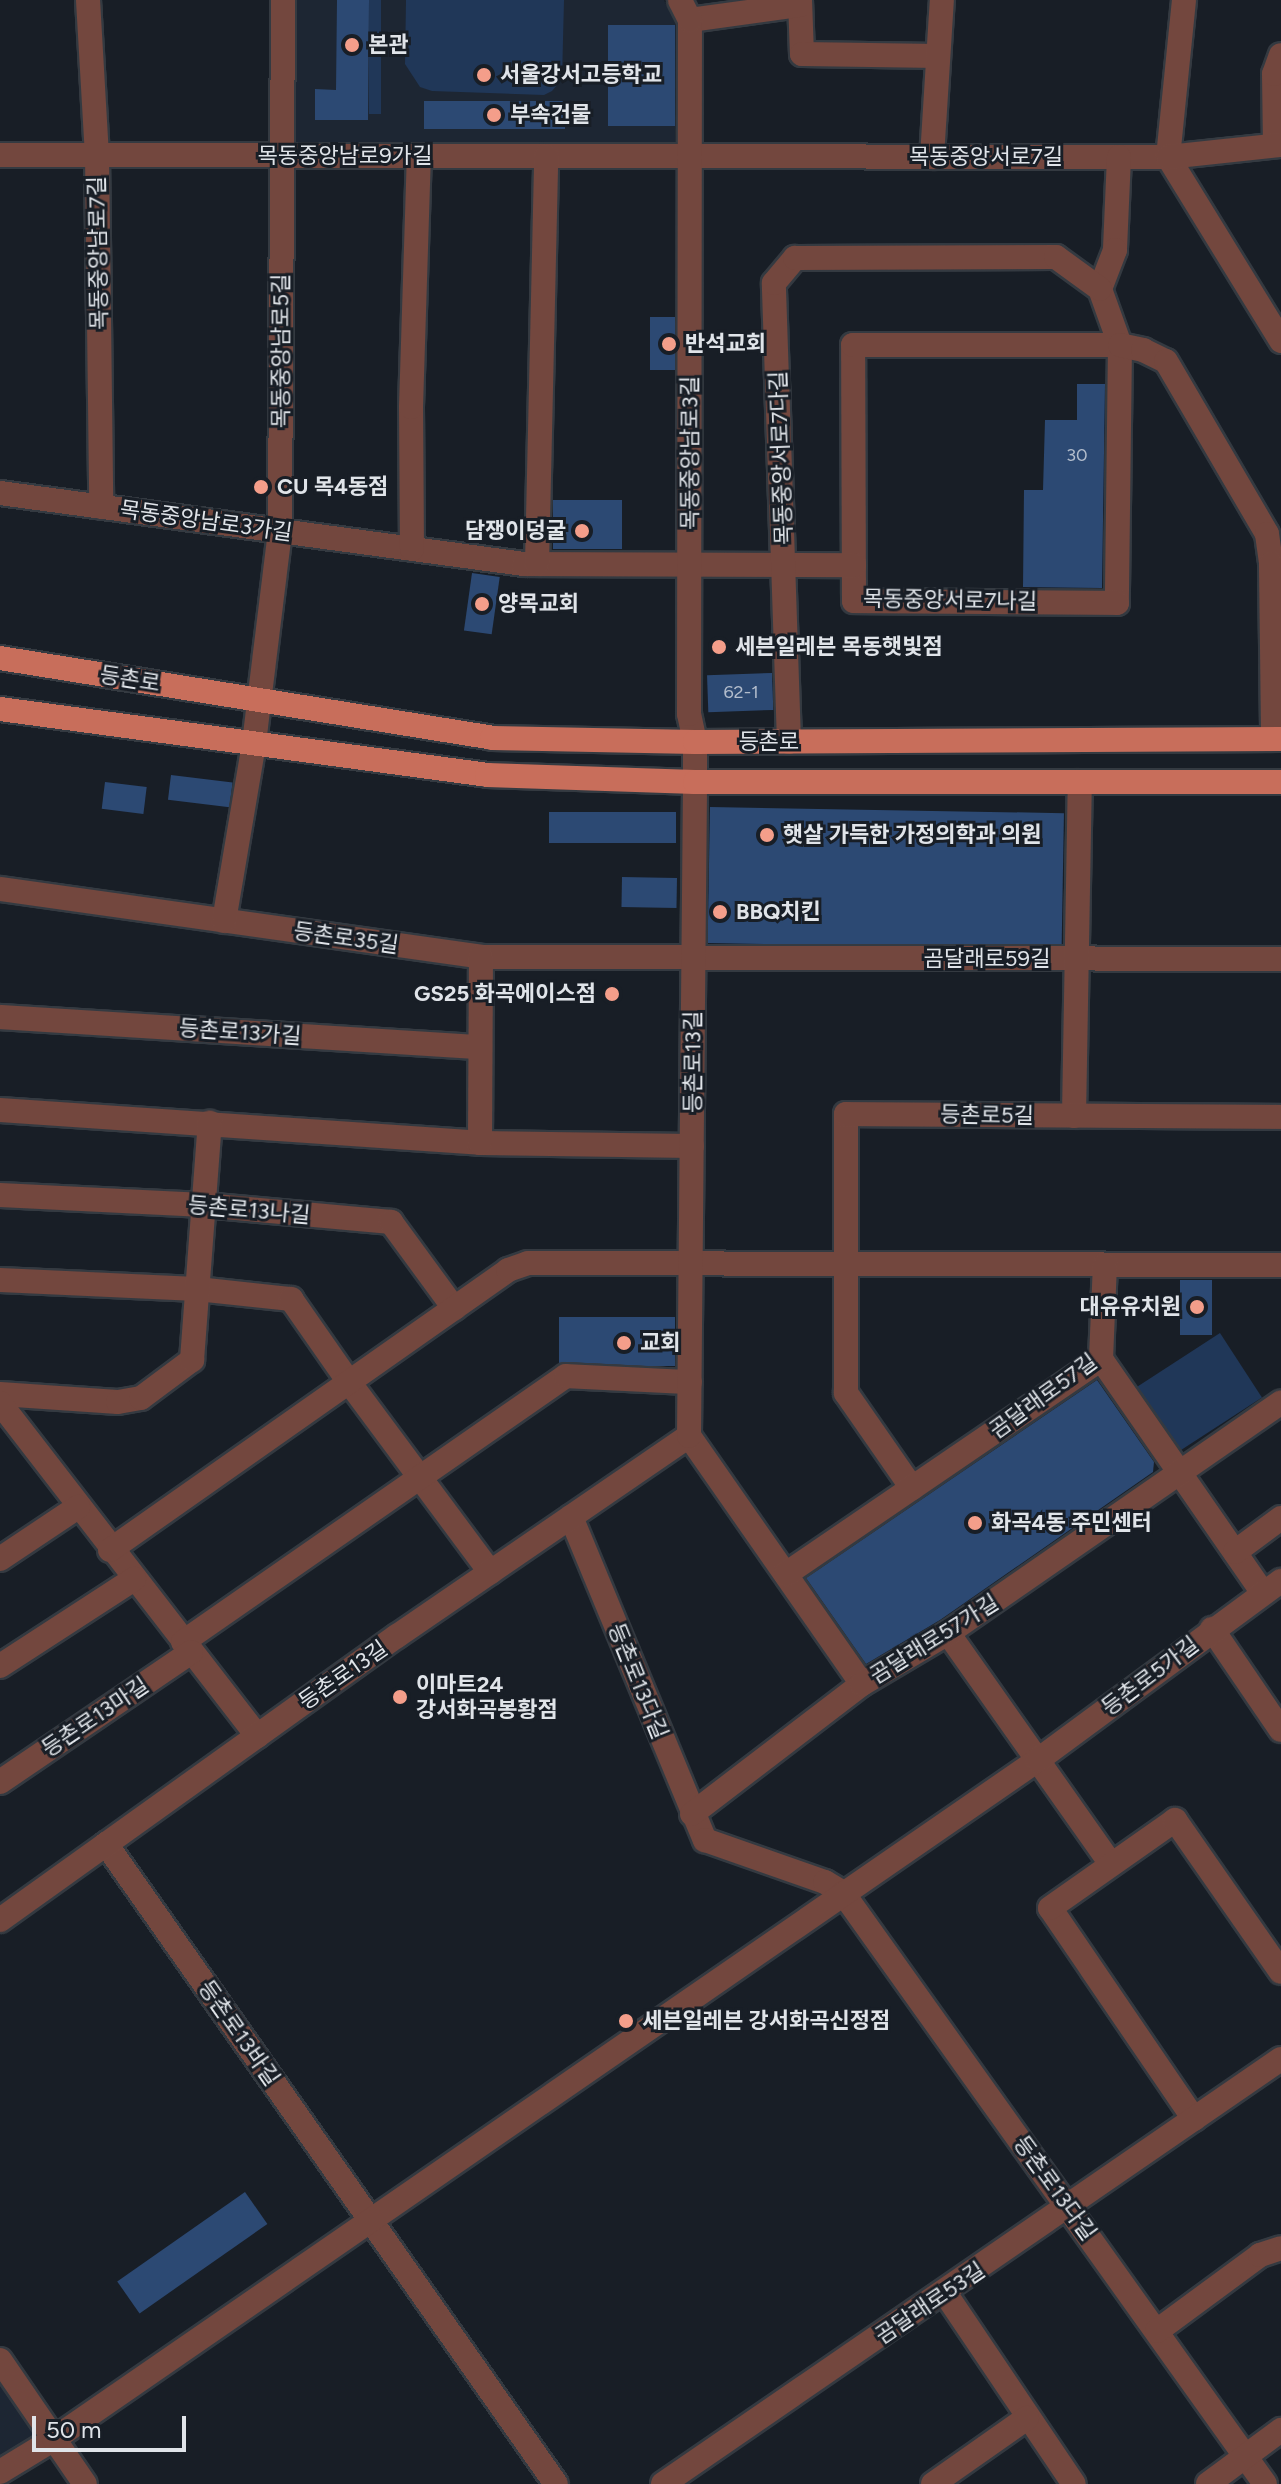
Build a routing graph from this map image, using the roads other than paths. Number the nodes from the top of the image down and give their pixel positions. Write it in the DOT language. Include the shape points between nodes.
graph roads {
  1 [pos="88,0"];
  2 [pos="283,0"];
  3 [pos="942,0"];
  4 [pos="1184,0"];
  5 [pos="800,2"];
  6 [pos="685,10"];
  7 [pos="1281,55"];
  8 [pos="938,56"];
  9 [pos="1278,145"];
  10 [pos="0,155"];
  11 [pos="97,155"];
  12 [pos="281,156"];
  13 [pos="419,156"];
  14 [pos="546,156"];
  15 [pos="690,156"];
  16 [pos="932,157"];
  17 [pos="1119,157"];
  18 [pos="1168,157"];
  19 [pos="1100,289"];
  20 [pos="1281,341"];
  21 [pos="1120,345"];
  22 [pos="0,493"];
  23 [pos="101,507"];
  24 [pos="280,531"];
  25 [pos="412,549"];
  26 [pos="537,564"];
  27 [pos="854,565"];
  28 [pos="785,566"];
  29 [pos="690,567"];
  30 [pos="0,658"];
  31 [pos="259,700"];
  32 [pos="0,709"];
  33 [pos="1277,739"];
  34 [pos="695,742"];
  35 [pos="789,742"];
  36 [pos="254,743"];
  37 [pos="695,782"];
  38 [pos="1080,782"];
  39 [pos="1281,782"];
  40 [pos="0,889"];
  41 [pos="224,921"];
  42 [pos="481,957"];
  43 [pos="694,958"];
  44 [pos="1076,959"];
  45 [pos="1281,959"];
  46 [pos="0,1017"];
  47 [pos="480,1047"];
  48 [pos="0,1110"];
  49 [pos="1074,1116"];
  50 [pos="1281,1117"];
  51 [pos="210,1123"];
  52 [pos="480,1143"];
  53 [pos="692,1146"];
  54 [pos="0,1195"];
  55 [pos="204,1205"];
  56 [pos="691,1264"];
  57 [pos="1105,1265"];
  58 [pos="1281,1265"];
  59 [pos="843,1266"];
  60 [pos="0,1280"];
  61 [pos="197,1289"];
  62 [pos="454,1308"];
  63 [pos="1101,1359"];
  64 [pos="349,1382"];
  65 [pos="690,1382"];
  66 [pos="0,1394"];
  67 [pos="1281,1402"];
  68 [pos="0,1403"];
  69 [pos="689,1436"];
  70 [pos="1182,1473"];
  71 [pos="420,1478"];
  72 [pos="912,1488"];
  73 [pos="78,1507"];
  74 [pos="571,1517"];
  75 [pos="1281,1518"];
  76 [pos="110,1550"];
  77 [pos="1235,1552"];
  78 [pos="0,1559"];
  79 [pos="490,1572"];
  80 [pos="786,1574"];
  81 [pos="134,1579"];
  82 [pos="1272,1587"];
  83 [pos="1212,1629"];
  84 [pos="948,1633"];
  85 [pos="187,1647"];
  86 [pos="0,1666"];
  87 [pos="862,1684"];
  88 [pos="1281,1730"];
  89 [pos="257,1736"];
  90 [pos="1038,1760"];
  91 [pos="0,1782"];
  92 [pos="692,1814"];
  93 [pos="106,1844"];
  94 [pos="1110,1863"];
  95 [pos="843,1893"];
  96 [pos="0,1920"];
  97 [pos="1281,1972"];
  98 [pos="1281,2059"];
  99 [pos="1194,2119"];
  100 [pos="1069,2206"];
  101 [pos="372,2221"];
  102 [pos="1281,2248"];
  103 [pos="945,2293"];
  104 [pos="1157,2331"];
  105 [pos="0,2360"];
  106 [pos="1027,2418"];
  107 [pos="1281,2430"];
  108 [pos="54,2439"];
  109 [pos="1246,2458"];
  110 [pos="0,2472"];
  111 [pos="85,2484"];
  112 [pos="556,2484"];
  113 [pos="663,2484"];
  114 [pos="933,2484"];
  115 [pos="1074,2484"];
  116 [pos="1208,2484"];
  117 [pos="1265,2484"];
  1 -- 11 [label="street, 목동중앙남로7길"];
  2 -- 12 [label="street, 목동중앙남로5길"];
  3 -- 8 [label="street"];
  4 -- 18 [label="street"];
  5 -- 6 [label="street, 목동중앙남로3길"];
  5 -- 8 [label="street" via="802,54"];
  6 -- 15 [label="street, 목동중앙남로3길"];
  7 -- 9 [label="street" via="1274,74"];
  8 -- 16 [label="street"];
  9 -- 18 [label="street, 목동중앙서로7길"];
  10 -- 11 [label="street, 목동중앙남로9가길"];
  11 -- 12 [label="street, 목동중앙남로9가길"];
  11 -- 23 [label="street, 목동중앙남로7길"];
  12 -- 13 [label="street, 목동중앙남로9가길"];
  12 -- 24 [label="street, 목동중앙남로5길"];
  13 -- 14 [label="street, 목동중앙남로9가길"];
  13 -- 25 [label="street"];
  14 -- 15 [label="street, 목동중앙남로9가길"];
  14 -- 26 [label="street"];
  15 -- 16 [label="street, 목동중앙서로7길"];
  15 -- 29 [label="street, 목동중앙남로3길"];
  16 -- 17 [label="street, 목동중앙서로7길"];
  17 -- 18 [label="street, 목동중앙서로7길"];
  17 -- 19 [label="street" via="1115,250"];
  18 -- 20 [label="street"];
  19 -- 21 [label="street, 목동중앙서로7나길"];
  19 -- 28 [label="street, 목동중앙서로7다길" via="1056,257 795,258 774,283"];
  21 -- 27 [label="street, 목동중앙서로7나길" via="853,345"];
  21 -- 27 [label="street, 목동중앙서로7나길" via="1117,603 854,601"];
  21 -- 33 [label="street, 목동중앙서로7나길" via="1166,361 1267,534"];
  22 -- 23 [label="street, 목동중앙남로3가길"];
  23 -- 24 [label="street, 목동중앙남로3가길"];
  24 -- 25 [label="street, 목동중앙남로3가길"];
  24 -- 31 [label="street, 목동중앙남로5길"];
  25 -- 26 [label="street, 목동중앙남로3가길"];
  26 -- 29 [label="street, 목동중앙남로3가길"];
  27 -- 28 [label="street, 목동중앙남로3가길"];
  28 -- 29 [label="street, 목동중앙남로3가길"];
  28 -- 35 [label="street, 목동중앙서로7다길"];
  29 -- 34 [label="street, 목동중앙남로3길" via="689,714"];
  30 -- 31 [label="main road, 등촌로"];
  31 -- 34 [label="main road, 등촌로" via="492,738"];
  31 -- 36 [label="street"];
  32 -- 36 [label="main road, 등촌로"];
  33 -- 35 [label="main road, 등촌로"];
  34 -- 35 [label="main road, 등촌로"];
  34 -- 37 [label="street, 등촌로13길"];
  36 -- 37 [label="main road, 등촌로" via="487,775"];
  36 -- 41 [label="street"];
  37 -- 38 [label="main road, 등촌로"];
  37 -- 43 [label="street, 등촌로13길"];
  38 -- 39 [label="main road, 등촌로"];
  38 -- 44 [label="street"];
  40 -- 41 [label="street, 등촌로35길"];
  41 -- 42 [label="street, 등촌로35길"];
  42 -- 43 [label="street, 등촌로35길"];
  42 -- 47 [label="street"];
  43 -- 44 [label="street, 곰달래로59길"];
  43 -- 53 [label="street, 등촌로13길"];
  44 -- 45 [label="street, 곰달래로59길"];
  44 -- 49 [label="street"];
  46 -- 47 [label="street, 등촌로13가길"];
  47 -- 52 [label="street"];
  48 -- 51 [label="street"];
  49 -- 50 [label="street, 등촌로5길"];
  49 -- 59 [label="street, 등촌로5길" via="846,1114"];
  51 -- 52 [label="street"];
  51 -- 55 [label="street"];
  52 -- 53 [label="street"];
  53 -- 56 [label="street, 등촌로13길"];
  54 -- 55 [label="street, 등촌로13나길"];
  55 -- 61 [label="street"];
  55 -- 62 [label="street, 등촌로13나길" via="391,1222"];
  56 -- 59 [label="street"];
  56 -- 62 [label="street" via="528,1263 508,1270"];
  56 -- 65 [label="street, 등촌로13길"];
  57 -- 58 [label="street"];
  57 -- 59 [label="street"];
  57 -- 63 [label="street, 곰달래로57길"];
  59 -- 72 [label="street" via="846,1393"];
  60 -- 61 [label="street"];
  61 -- 64 [label="street" via="291,1299"];
  61 -- 66 [label="street" via="192,1360 141,1398 118,1402"];
  62 -- 64 [label="street"];
  63 -- 70 [label="street"];
  63 -- 72 [label="street, 곰달래로57길"];
  64 -- 71 [label="street"];
  64 -- 76 [label="street"];
  65 -- 69 [label="street, 등촌로13길"];
  65 -- 71 [label="street" via="566,1376"];
  67 -- 70 [label="street, 곰달래로57가길"];
  68 -- 73 [label="street"];
  69 -- 74 [label="street, 등촌로13길"];
  69 -- 80 [label="street"];
  70 -- 77 [label="street, 등촌로5가길"];
  70 -- 84 [label="street, 곰달래로57가길"];
  71 -- 79 [label="street"];
  71 -- 85 [label="street"];
  72 -- 80 [label="street, 곰달래로57길"];
  73 -- 76 [label="street"];
  73 -- 78 [label="street"];
  74 -- 79 [label="street, 등촌로13길"];
  74 -- 92 [label="street, 등촌로13다길"];
  75 -- 77 [label="street"];
  76 -- 81 [label="street"];
  77 -- 82 [label="street, 등촌로5가길"];
  79 -- 89 [label="street, 등촌로13길"];
  80 -- 87 [label="street"];
  81 -- 85 [label="street"];
  81 -- 86 [label="street"];
  82 -- 83 [label="street, 등촌로5가길"];
  83 -- 88 [label="street"];
  83 -- 90 [label="street, 등촌로5가길"];
  84 -- 87 [label="street, 곰달래로57가길"];
  84 -- 90 [label="street"];
  85 -- 89 [label="street"];
  85 -- 91 [label="street, 등촌로13마길"];
  87 -- 92 [label="street, 곰달래로57가길"];
  89 -- 93 [label="street, 등촌로13길"];
  90 -- 94 [label="street"];
  90 -- 95 [label="street, 등촌로5가길"];
  92 -- 95 [label="street, 등촌로13다길" via="705,1840"];
  93 -- 96 [label="street, 등촌로13길"];
  93 -- 101 [label="street, 등촌로13바길"];
  94 -- 97 [label="street" via="1175,1820"];
  94 -- 99 [label="street" via="1050,1908"];
  95 -- 100 [label="street, 등촌로13다길"];
  95 -- 101 [label="street"];
  98 -- 99 [label="street, 곰달래로53길"];
  99 -- 100 [label="street, 곰달래로53길"];
  100 -- 103 [label="street, 곰달래로53길"];
  100 -- 104 [label="street, 등촌로13다길"];
  101 -- 108 [label="street"];
  101 -- 112 [label="street, 등촌로13바길"];
  102 -- 104 [label="street" via="1260,2255"];
  103 -- 106 [label="street"];
  103 -- 113 [label="street, 곰달래로53길"];
  104 -- 109 [label="street, 등촌로13다길"];
  105 -- 108 [label="street"];
  106 -- 114 [label="street"];
  106 -- 115 [label="street"];
  107 -- 109 [label="street"];
  108 -- 110 [label="street"];
  108 -- 111 [label="street"];
  109 -- 116 [label="street"];
  109 -- 117 [label="street, 등촌로13다길"];
}
